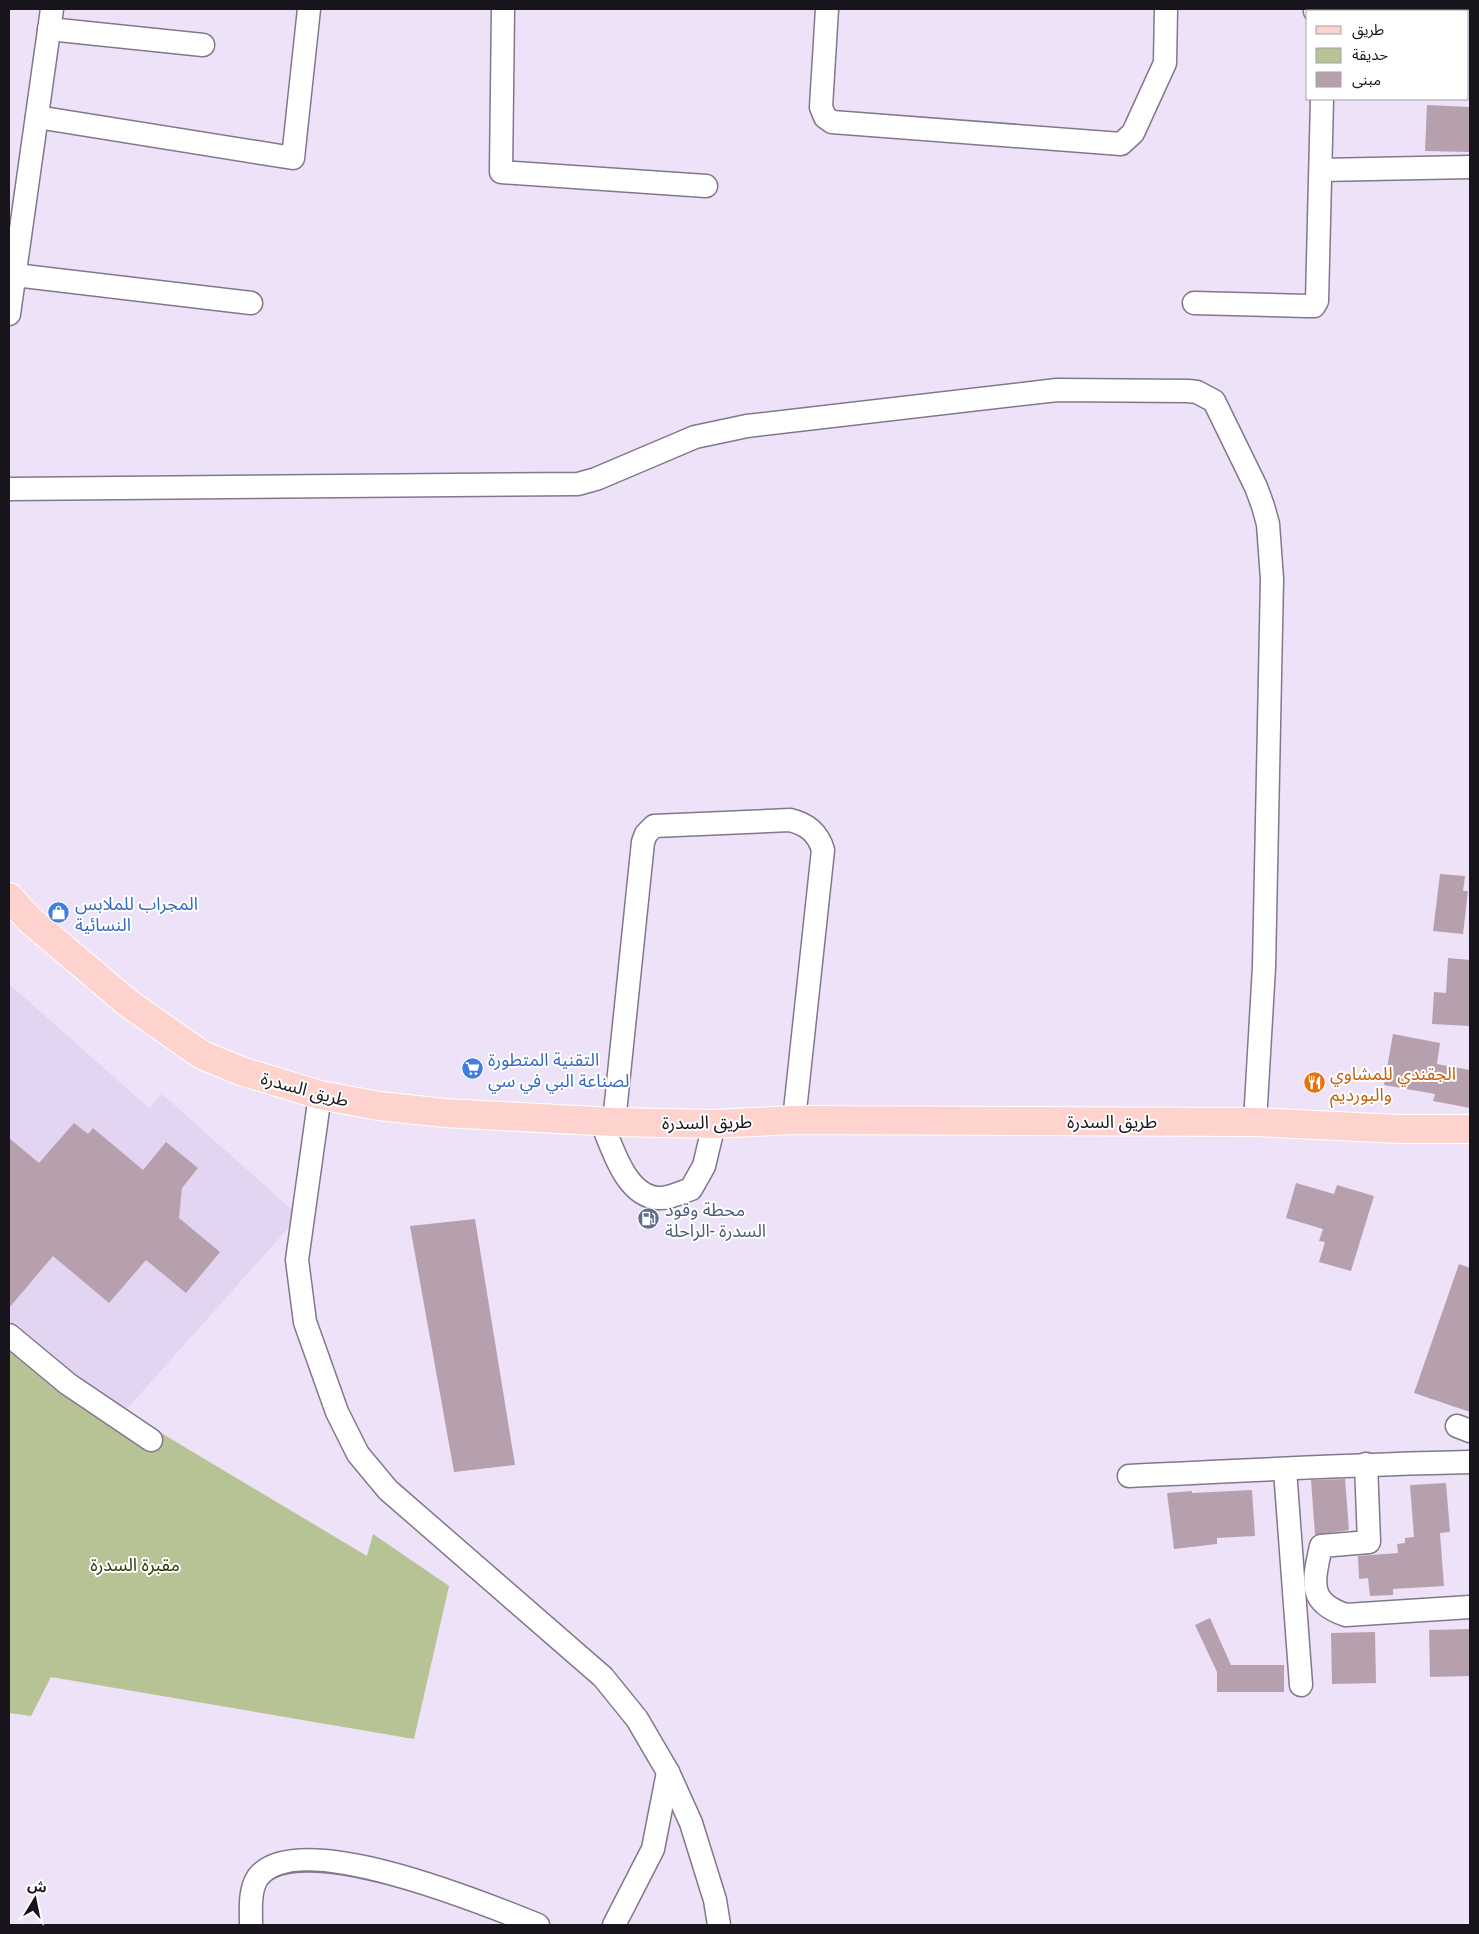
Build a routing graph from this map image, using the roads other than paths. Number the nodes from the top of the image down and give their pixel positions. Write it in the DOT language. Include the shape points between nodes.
graph roads {
  1 [pos="310,9"];
  2 [pos="503,9"];
  3 [pos="827,9"];
  4 [pos="1166,9"];
  5 [pos="50,19"];
  6 [pos="203,45"];
  7 [pos="1322,100"];
  8 [pos="37,117"];
  9 [pos="1470,167"];
  10 [pos="1321,170"];
  11 [pos="706,186"];
  12 [pos="15,275"];
  13 [pos="251,303"];
  14 [pos="1194,303"];
  15 [pos="9,314"];
  16 [pos="9,490"];
  17 [pos="9,897"];
  18 [pos="320,1095"];
  19 [pos="794,1120"];
  20 [pos="607,1122"];
  21 [pos="1255,1122"];
  22 [pos="714,1124"];
  23 [pos="1470,1129"];
  24 [pos="9,1335"];
  25 [pos="151,1440"];
  26 [pos="1470,1462"];
  27 [pos="1366,1464"];
  28 [pos="1285,1470"];
  29 [pos="1129,1476"];
  30 [pos="1470,1607"];
  31 [pos="1301,1685"];
  32 [pos="668,1772"];
  33 [pos="251,1925"];
  34 [pos="538,1925"];
  35 [pos="614,1925"];
  36 [pos="719,1925"];
  1 -- 8 [label="street" via="293,158"];
  2 -- 11 [label="street" via="500,172"];
  3 -- 4 [label="street" via="822,107 825,117 832,122 1121,144 1133,133 1165,63"];
  5 -- 6 [label="street"];
  5 -- 8 [label="street"];
  7 -- 10 [label="street"];
  8 -- 12 [label="street"];
  9 -- 10 [label="street"];
  10 -- 14 [label="street" via="1314,306"];
  12 -- 13 [label="street"];
  12 -- 15 [label="street"];
  16 -- 21 [label="street" via="578,484 695,437 747,426 1057,390 1188,391 1208,396 1214,401 1256,487 1268,524 1272,579 1264,967"];
  17 -- 18 [label="main road, طريق السدرة" via="30,920 128,1003 202,1055 241,1071"];
  18 -- 20 [label="main road, طريق السدرة" via="436,1112"];
  18 -- 32 [label="street" via="297,1260 305,1322 337,1412 358,1454 388,1490 603,1678 637,1719"];
  19 -- 20 [label="street" via="823,850 819,839 808,827 790,820 654,826 646,834"];
  19 -- 21 [label="main road, طريق السدرة"];
  19 -- 22 [label="main road, طريق السدرة"];
  20 -- 22 [label="main road, طريق السدرة"];
  20 -- 22 [label="street" via="626,1176 642,1194 659,1198 692,1189 704,1166"];
  21 -- 23 [label="main road, طريق السدرة"];
  24 -- 25 [label="street" via="68,1384"];
  26 -- 27 [label="street"];
  27 -- 28 [label="street"];
  27 -- 30 [label="street" via="1369,1542 1321,1546 1315,1574 1320,1599 1334,1611 1346,1615"];
  28 -- 29 [label="street"];
  28 -- 31 [label="street"];
  32 -- 35 [label="street" via="653,1849"];
  32 -- 36 [label="street" via="691,1823 716,1900"];
  33 -- 34 [label="street" via="253,1887 266,1870 290,1861 320,1860 368,1866 490,1905"];
}
